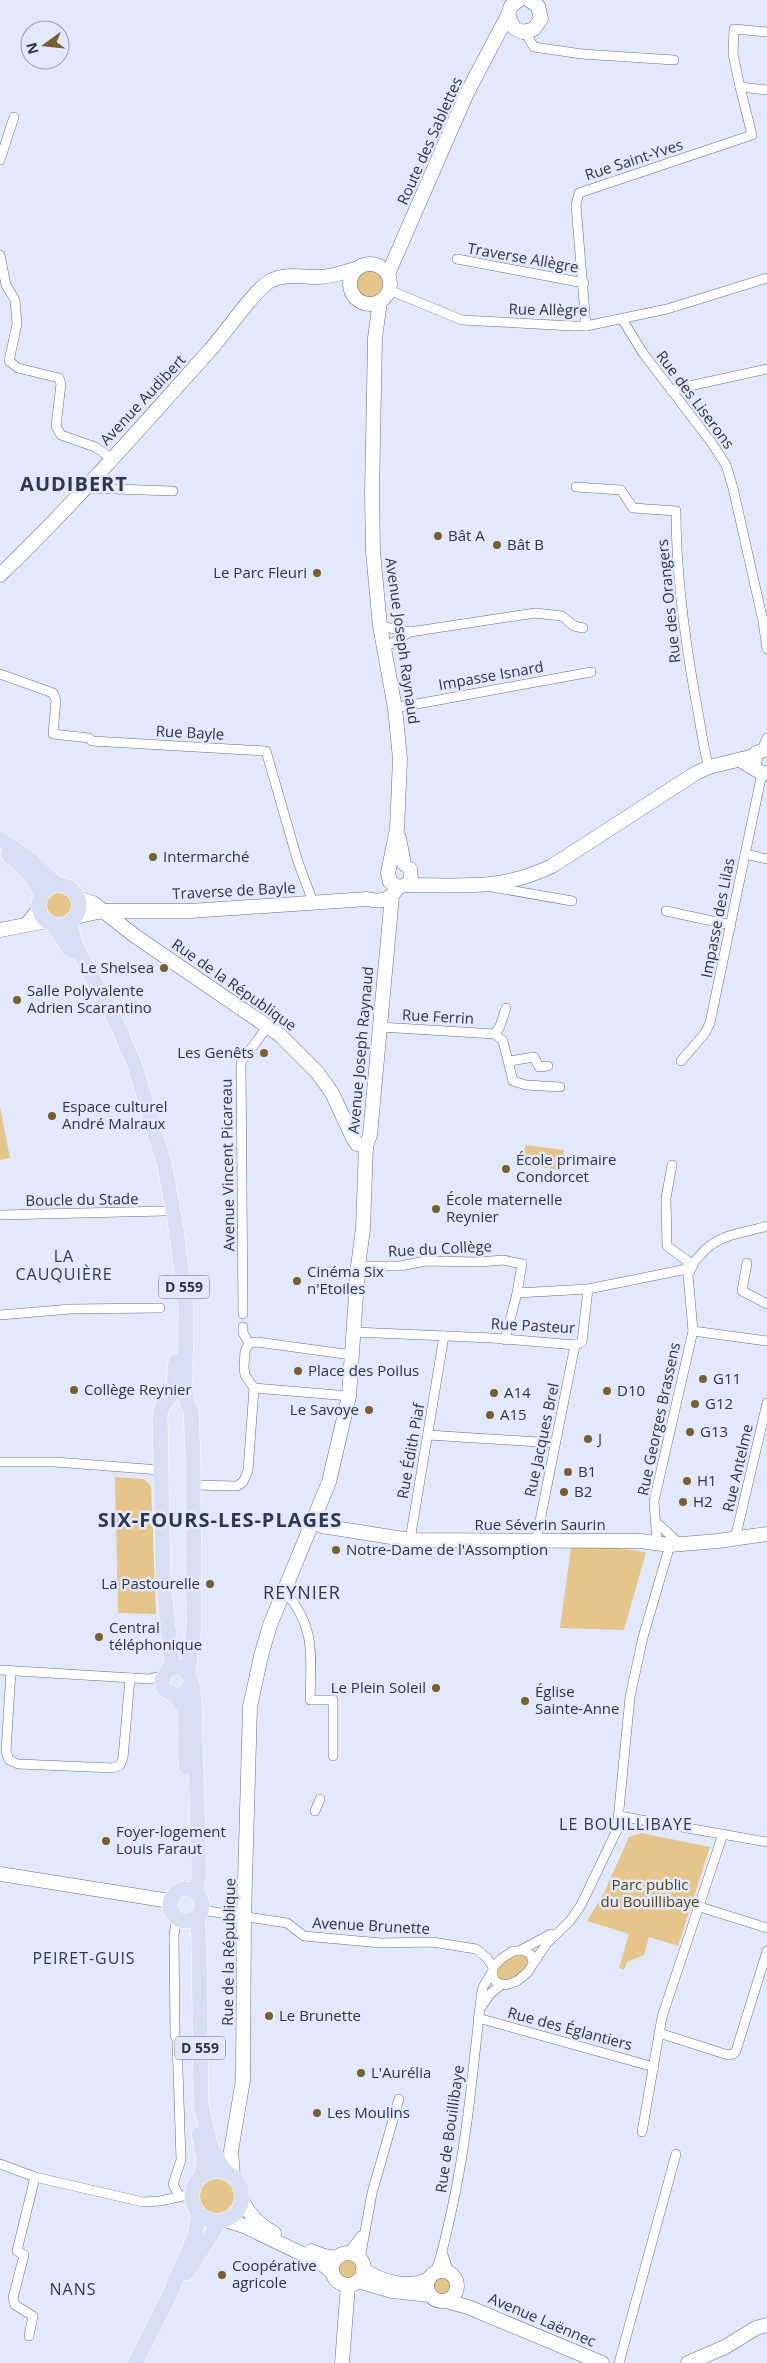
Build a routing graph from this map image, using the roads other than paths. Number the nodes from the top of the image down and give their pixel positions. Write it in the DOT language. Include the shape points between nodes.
graph roads {
  1 [pos="522,3"];
  2 [pos="523,31"];
  3 [pos="767,32"];
  4 [pos="493,46"];
  5 [pos="674,60"];
  6 [pos="740,87"];
  7 [pos="767,90"];
  8 [pos="14,117"];
  9 [pos="0,160"];
  10 [pos="398,250"];
  11 [pos="0,255"];
  12 [pos="457,259"];
  13 [pos="374,264"];
  14 [pos="355,269"];
  15 [pos="388,274"];
  16 [pos="320,277"];
  17 [pos="767,278"];
  18 [pos="584,283"];
  19 [pos="351,290"];
  20 [pos="384,295"];
  21 [pos="360,301"];
  22 [pos="622,319"];
  23 [pos="586,326"];
  24 [pos="375,338"];
  25 [pos="767,369"];
  26 [pos="671,390"];
  27 [pos="111,458"];
  28 [pos="576,487"];
  29 [pos="84,488"];
  30 [pos="173,491"];
  31 [pos="0,574"];
  32 [pos="380,626"];
  33 [pos="583,628"];
  34 [pos="410,632"];
  35 [pos="384,648"];
  36 [pos="767,648"];
  37 [pos="591,672"];
  38 [pos="0,674"];
  39 [pos="395,708"];
  40 [pos="762,758"];
  41 [pos="709,767"];
  42 [pos="0,839"];
  43 [pos="0,849"];
  44 [pos="745,854"];
  45 [pos="767,859"];
  46 [pos="399,878"];
  47 [pos="57,885"];
  48 [pos="487,886"];
  49 [pos="78,898"];
  50 [pos="572,901"];
  51 [pos="313,902"];
  52 [pos="103,911"];
  53 [pos="666,911"];
  54 [pos="45,912"];
  55 [pos="73,919"];
  56 [pos="731,924"];
  57 [pos="0,930"];
  58 [pos="506,1008"];
  59 [pos="268,1026"];
  60 [pos="380,1027"];
  61 [pos="495,1034"];
  62 [pos="681,1060"];
  63 [pos="510,1061"];
  64 [pos="548,1066"];
  65 [pos="560,1087"];
  66 [pos="366,1146"];
  67 [pos="672,1165"];
  68 [pos="164,1211"];
  69 [pos="0,1215"];
  70 [pos="767,1226"];
  71 [pos="747,1263"];
  72 [pos="693,1265"];
  73 [pos="358,1266"];
  74 [pos="588,1289"];
  75 [pos="518,1293"];
  76 [pos="767,1304"];
  77 [pos="160,1308"];
  78 [pos="243,1314"];
  79 [pos="0,1315"];
  80 [pos="243,1330"];
  81 [pos="692,1331"];
  82 [pos="354,1332"];
  83 [pos="444,1336"];
  84 [pos="505,1340"];
  85 [pos="767,1341"];
  86 [pos="248,1343"];
  87 [pos="576,1345"];
  88 [pos="352,1355"];
  89 [pos="254,1388"];
  90 [pos="349,1396"];
  91 [pos="170,1399"];
  92 [pos="187,1403"];
  93 [pos="767,1403"];
  94 [pos="428,1436"];
  95 [pos="554,1443"];
  96 [pos="0,1462"];
  97 [pos="160,1470"];
  98 [pos="193,1485"];
  99 [pos="314,1521"];
  100 [pos="657,1523"];
  101 [pos="767,1534"];
  102 [pos="735,1539"];
  103 [pos="410,1540"];
  104 [pos="536,1541"];
  105 [pos="669,1544"];
  106 [pos="285,1592"];
  107 [pos="0,1670"];
  108 [pos="11,1671"];
  109 [pos="162,1677"];
  110 [pos="130,1678"];
  111 [pos="189,1678"];
  112 [pos="176,1696"];
  113 [pos="333,1756"];
  114 [pos="320,1799"];
  115 [pos="315,1811"];
  116 [pos="619,1816"];
  117 [pos="723,1834"];
  118 [pos="767,1842"];
  119 [pos="0,1874"];
  120 [pos="191,1891"];
  121 [pos="170,1901"];
  122 [pos="700,1906"];
  123 [pos="244,1915"];
  124 [pos="190,1916"];
  125 [pos="767,1928"];
  126 [pos="558,1930"];
  127 [pos="522,1950"];
  128 [pos="767,1951"];
  129 [pos="534,1962"];
  130 [pos="492,1970"];
  131 [pos="501,1985"];
  132 [pos="479,2014"];
  133 [pos="659,2033"];
  134 [pos="654,2067"];
  135 [pos="399,2099"];
  136 [pos="642,2132"];
  137 [pos="676,2154"];
  138 [pos="0,2164"];
  139 [pos="230,2174"];
  140 [pos="202,2176"];
  141 [pos="35,2177"];
  142 [pos="185,2195"];
  143 [pos="242,2200"];
  144 [pos="199,2214"];
  145 [pos="222,2221"];
  146 [pos="352,2268"];
  147 [pos="332,2272"];
  148 [pos="438,2275"];
  149 [pos="457,2288"];
  150 [pos="430,2295"];
  151 [pos="168,2298"];
  152 [pos="446,2301"];
  153 [pos="468,2307"];
  154 [pos="767,2318"];
  155 [pos="767,2325"];
  156 [pos="29,2336"];
  157 [pos="704,2357"];
  158 [pos="135,2363"];
  159 [pos="342,2363"];
  160 [pos="602,2363"];
  161 [pos="619,2363"];
  162 [pos="688,2363"];
  1 -- 2 [label="main road" via="511,24"];
  1 -- 2 [label="main road" via="541,12 541,19 534,29"];
  1 -- 4 [label="main road, Route des Sablettes"];
  2 -- 4 [label="main road, Route des Sablettes"];
  2 -- 5 [label="street" via="534,47 582,54"];
  3 -- 6 [label="street" via="734,29 733,54"];
  4 -- 10 [label="main road, Route des Sablettes" via="468,93"];
  6 -- 7 [label="street"];
  6 -- 18 [label="street, Rue Saint-Yves" via="752,135 579,193 576,205"];
  8 -- 9 [label="street"];
  10 -- 13 [label="main road"];
  10 -- 15 [label="main road, Route des Sablettes"];
  11 -- 27 [label="street" via="6,285 15,300 17,324 9,361 18,368 58,378 61,384 56,426 61,435 95,447"];
  12 -- 18 [label="street, Traverse Allègre"];
  13 -- 14 [label="main road"];
  13 -- 15 [label="main road"];
  14 -- 16 [label="main road, Avenue Audibert"];
  14 -- 19 [label="main road" via="350,279"];
  15 -- 20 [label="main road"];
  16 -- 19 [label="main road, Avenue Audibert"];
  16 -- 27 [label="main road, Avenue Audibert" via="283,276 263,286 228,330"];
  17 -- 22 [label="street, Rue Allègre" via="667,309"];
  18 -- 23 [label="street, Rue Saint-Yves"];
  19 -- 21 [label="main road"];
  20 -- 21 [label="main road" via="367,304"];
  20 -- 23 [label="street, Rue Allègre" via="462,320"];
  20 -- 24 [label="main road, Avenue Joseph Raynaud"];
  21 -- 24 [label="main road, Avenue Joseph Raynaud"];
  22 -- 23 [label="street, Rue Allègre"];
  22 -- 26 [label="street, Rue des Liserons"];
  24 -- 32 [label="main road, Avenue Joseph Raynaud" via="373,552"];
  25 -- 26 [label="street"];
  26 -- 36 [label="street, Rue des Liserons" via="726,465 734,488"];
  27 -- 29 [label="main road, Avenue Audibert"];
  28 -- 41 [label="street, Rue des Orangers" via="621,490 633,508 676,511 680,607"];
  29 -- 30 [label="street"];
  29 -- 31 [label="main road, Avenue Audibert"];
  32 -- 34 [label="street"];
  32 -- 35 [label="main road, Avenue Joseph Raynaud"];
  33 -- 34 [label="street" via="574,626 562,616 535,612"];
  34 -- 35 [label="street"];
  35 -- 39 [label="main road, Avenue Joseph Raynaud"];
  37 -- 39 [label="street, Impasse Isnard"];
  38 -- 51 [label="street, Rue Bayle" via="53,693 56,700 53,734 92,741 266,751"];
  39 -- 46 [label="main road, Avenue Joseph Raynaud" via="400,759"];
  40 -- 41 [label="main road"];
  40 -- 44 [label="street, Impasse des Lilas"];
  41 -- 48 [label="main road" via="673,786 552,866 525,877"];
  42 -- 47 [label="main road" via="31,860"];
  43 -- 54 [label="main road, D 559" via="35,881"];
  44 -- 45 [label="street"];
  44 -- 56 [label="street, Impasse des Lilas"];
  46 -- 48 [label="main road" via="417,876 436,885"];
  46 -- 51 [label="main road, Traverse de Bayle" via="367,899"];
  46 -- 60 [label="main road, Avenue Joseph Raynaud"];
  47 -- 49 [label="main road" via="68,887"];
  47 -- 54 [label="main road" via="50,886"];
  48 -- 50 [label="street"];
  49 -- 52 [label="main road, Traverse de Bayle"];
  49 -- 55 [label="main road" via="79,907"];
  51 -- 52 [label="main road, Traverse de Bayle" via="190,912"];
  52 -- 55 [label="main road, Traverse de Bayle"];
  52 -- 59 [label="main road, Rue de la République"];
  53 -- 56 [label="street"];
  54 -- 55 [label="main road" via="62,925"];
  54 -- 57 [label="main road" via="27,924"];
  54 -- 68 [label="main road, D 559" via="65,941 101,1007 128,1070 154,1158"];
  55 -- 92 [label="main road, D 559" via="71,928 75,944 135,1066 165,1167 186,1306"];
  56 -- 62 [label="street, Impasse des Lilas" via="710,1023"];
  58 -- 61 [label="street, Rue Ferrin"];
  59 -- 66 [label="main road, Rue de la République" via="317,1072 332,1093 353,1138 357,1144"];
  59 -- 78 [label="street, Avenue Vincent Picareau" via="241,1062"];
  60 -- 61 [label="street, Rue Ferrin"];
  60 -- 66 [label="main road, Avenue Joseph Raynaud" via="370,1135"];
  61 -- 63 [label="street, Rue Ferrin" via="503,1041"];
  63 -- 64 [label="street" via="534,1057 538,1067"];
  63 -- 65 [label="street, Rue Ferrin" via="514,1081"];
  66 -- 73 [label="main road, Rue de la République" via="363,1229"];
  67 -- 72 [label="street" via="665,1214 667,1246"];
  68 -- 69 [label="street, Boucle du Stade"];
  68 -- 91 [label="main road, D 559" via="176,1308 175,1382"];
  70 -- 72 [label="street" via="727,1236 709,1246"];
  71 -- 76 [label="street" via="742,1291"];
  72 -- 74 [label="street"];
  72 -- 81 [label="street" via="688,1275"];
  73 -- 75 [label="street, Rue du Collège" via="503,1260 522,1264"];
  73 -- 82 [label="main road, Rue de la République"];
  74 -- 75 [label="street"];
  74 -- 87 [label="street, Rue Pasteur" via="582,1342"];
  75 -- 84 [label="street"];
  77 -- 79 [label="street" via="71,1309"];
  80 -- 86 [label="street"];
  81 -- 85 [label="street"];
  81 -- 100 [label="street, Rue Georges Brassens" via="654,1501"];
  82 -- 83 [label="street, Rue Pasteur"];
  82 -- 88 [label="main road, Rue de la République"];
  83 -- 84 [label="street, Rue Pasteur"];
  83 -- 94 [label="street, Rue Édith Piaf"];
  84 -- 87 [label="street, Rue Pasteur"];
  86 -- 88 [label="street"];
  86 -- 89 [label="street" via="245,1375"];
  87 -- 95 [label="street, Rue Jacques Brel"];
  88 -- 90 [label="main road, Rue de la République"];
  89 -- 90 [label="street"];
  89 -- 98 [label="street" via="248,1472 243,1482 230,1488"];
  90 -- 99 [label="main road, Rue de la République" via="334,1466"];
  91 -- 92 [label="main road"];
  91 -- 97 [label="main road, D 559" via="160,1413"];
  92 -- 98 [label="main road, D 559" via="191,1410"];
  93 -- 102 [label="street, Rue Antelme"];
  94 -- 95 [label="street"];
  94 -- 103 [label="street, Rue Édith Piaf"];
  95 -- 104 [label="street, Rue Jacques Brel"];
  96 -- 97 [label="street" via="55,1462"];
  97 -- 109 [label="main road, D 559"];
  98 -- 111 [label="main road, D 559" via="194,1628"];
  99 -- 103 [label="main road, Rue Séverin Saurin" via="322,1526"];
  99 -- 106 [label="main road, Rue de la République"];
  100 -- 105 [label="street"];
  100 -- 105 [label="street, Rue Georges Brassens"];
  101 -- 102 [label="main road, Rue Séverin Saurin"];
  102 -- 105 [label="main road, Rue Séverin Saurin"];
  103 -- 104 [label="main road, Rue Séverin Saurin"];
  104 -- 105 [label="main road, Rue Séverin Saurin"];
  105 -- 116 [label="street" via="630,1697"];
  106 -- 113 [label="street" via="302,1614 310,1638 310,1700 333,1700"];
  106 -- 123 [label="main road, Rue de la République" via="263,1648 250,1707"];
  107 -- 108 [label="street"];
  108 -- 110 [label="street"];
  108 -- 110 [label="street" via="6,1751 9,1760 18,1764 113,1768 120,1765 124,1758"];
  109 -- 110 [label="street"];
  109 -- 111 [label="main road" via="181,1667"];
  109 -- 112 [label="main road" via="168,1693"];
  111 -- 112 [label="main road" via="184,1694"];
  111 -- 120 [label="main road, D 559" via="196,1730 199,1872"];
  112 -- 120 [label="main road" via="185,1710"];
  114 -- 115 [label="street"];
  116 -- 117 [label="street"];
  116 -- 126 [label="street" via="617,1830 581,1905"];
  117 -- 118 [label="street"];
  117 -- 122 [label="street"];
  119 -- 121 [label="main road"];
  120 -- 121 [label="main road" via="178,1891"];
  120 -- 124 [label="main road" via="202,1902"];
  121 -- 124 [label="main road" via="172,1912"];
  122 -- 125 [label="street"];
  122 -- 133 [label="street"];
  123 -- 124 [label="street, Avenue Brunette"];
  123 -- 130 [label="street, Avenue Brunette" via="287,1922 304,1936 382,1943 432,1942 476,1949 487,1958"];
  123 -- 139 [label="main road, Rue de la République" via="243,2080 230,2151"];
  124 -- 139 [label="main road, D 559" via="199,1935 201,2104 210,2144 220,2164"];
  124 -- 140 [label="main road, D 559" via="195,2101 204,2159"];
  124 -- 142 [label="street" via="174,1934 181,2160 173,2184"];
  126 -- 127 [label="street"];
  126 -- 129 [label="street"];
  127 -- 129 [label="street" via="531,1955"];
  127 -- 130 [label="street" via="507,1954"];
  128 -- 133 [label="street" via="733,2054"];
  129 -- 131 [label="street" via="522,1978 512,1984"];
  130 -- 131 [label="street" via="496,1982"];
  130 -- 132 [label="street, Rue de Bouillibaye" via="483,1987"];
  131 -- 132 [label="street" via="483,2001"];
  132 -- 134 [label="street, Rue des Églantiers"];
  132 -- 148 [label="street, Rue de Bouillibaye" via="465,2134"];
  133 -- 134 [label="street"];
  134 -- 136 [label="street"];
  135 -- 146 [label="street"];
  137 -- 161 [label="street"];
  138 -- 141 [label="street"];
  139 -- 140 [label="main road" via="215,2171"];
  139 -- 143 [label="main road" via="242,2191"];
  140 -- 142 [label="main road"];
  141 -- 142 [label="street" via="143,2202"];
  141 -- 156 [label="street" via="17,2251 24,2255 13,2298 15,2305 33,2316"];
  142 -- 144 [label="main road"];
  143 -- 145 [label="main road" via="236,2212"];
  143 -- 146 [label="main road" via="262,2226"];
  144 -- 145 [label="main road" via="212,2221"];
  144 -- 151 [label="main road" via="197,2231"];
  145 -- 147 [label="main road" via="244,2226 321,2263"];
  145 -- 151 [label="main road"];
  146 -- 147 [label="main road"];
  146 -- 147 [label="main road" via="339,2283"];
  146 -- 148 [label="main road" via="404,2284 421,2283"];
  146 -- 150 [label="main road" via="392,2291"];
  146 -- 159 [label="main road"];
  148 -- 149 [label="main road" via="456,2279"];
  148 -- 150 [label="main road" via="428,2287"];
  149 -- 152 [label="main road"];
  149 -- 153 [label="main road, Avenue Laënnec"];
  150 -- 152 [label="main road"];
  151 -- 158 [label="main road"];
  152 -- 153 [label="main road, Avenue Laënnec"];
  153 -- 160 [label="main road, Avenue Laënnec"];
  154 -- 157 [label="main road"];
  155 -- 157 [label="main road"];
  157 -- 162 [label="main road"];
}
